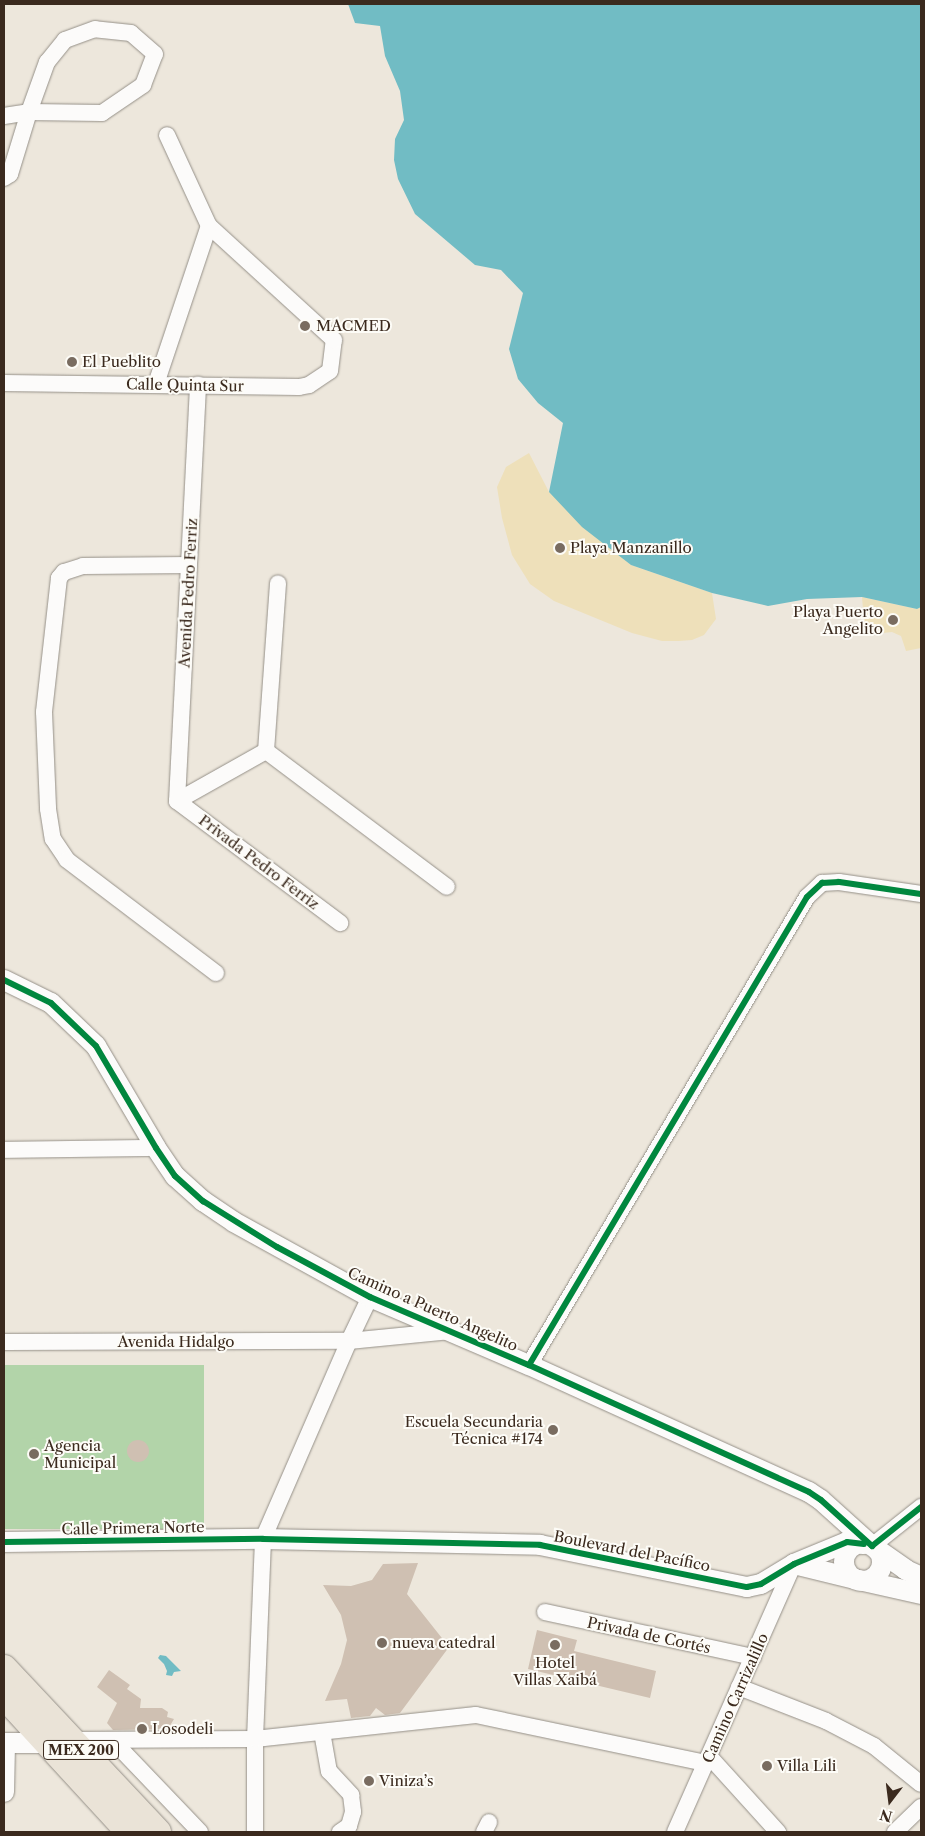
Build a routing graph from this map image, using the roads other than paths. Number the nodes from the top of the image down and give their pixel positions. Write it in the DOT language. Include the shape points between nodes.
graph roads {
  1 [pos="29,112"];
  2 [pos="4,116"];
  3 [pos="167,135"];
  4 [pos="4,178"];
  5 [pos="209,226"];
  6 [pos="4,383"];
  7 [pos="156,384"];
  8 [pos="198,385"];
  9 [pos="190,565"];
  10 [pos="278,583"];
  11 [pos="266,751"];
  12 [pos="177,801"];
  13 [pos="447,887"];
  14 [pos="921,894"];
  15 [pos="340,923"];
  16 [pos="216,973"];
  17 [pos="4,980"];
  18 [pos="156,1148"];
  19 [pos="4,1150"];
  20 [pos="370,1297"];
  21 [pos="451,1331"];
  22 [pos="349,1341"];
  23 [pos="4,1342"];
  24 [pos="530,1365"];
  25 [pos="921,1507"];
  26 [pos="263,1539"];
  27 [pos="4,1542"];
  28 [pos="858,1544"];
  29 [pos="794,1564"];
  30 [pos="921,1576"];
  31 [pos="857,1580"];
  32 [pos="921,1594"];
  33 [pos="545,1612"];
  34 [pos="753,1657"];
  35 [pos="4,1668"];
  36 [pos="739,1687"];
  37 [pos="4,1696"];
  38 [pos="322,1732"];
  39 [pos="255,1739"];
  40 [pos="113,1741"];
  41 [pos="59,1742"];
  42 [pos="4,1743"];
  43 [pos="707,1759"];
  44 [pos="921,1784"];
  45 [pos="4,1792"];
  46 [pos="921,1807"];
  47 [pos="129,1832"];
  48 [pos="158,1832"];
  49 [pos="200,1832"];
  50 [pos="255,1832"];
  51 [pos="340,1832"];
  52 [pos="675,1832"];
  53 [pos="778,1832"];
  54 [pos="895,1832"];
  1 -- 1 [label="street" via="102,113 143,86 155,54 131,33 95,29 65,40 46,62"];
  1 -- 2 [label="street"];
  1 -- 4 [label="street" via="10,174"];
  3 -- 5 [label="street"];
  5 -- 7 [label="street"];
  5 -- 8 [label="street, Calle Quinta Sur" via="334,340 330,371 310,385"];
  6 -- 7 [label="street, Calle Quinta Sur"];
  7 -- 8 [label="street, Calle Quinta Sur"];
  8 -- 9 [label="street, Avenida Pedro Ferriz"];
  9 -- 12 [label="street, Avenida Pedro Ferriz"];
  9 -- 16 [label="street" via="83,566 64,572 59,578 44,712 48,808 52,839 67,860"];
  10 -- 11 [label="street"];
  11 -- 12 [label="street"];
  11 -- 13 [label="street"];
  12 -- 15 [label="street, Privada Pedro Ferriz"];
  14 -- 24 [label="street" via="839,882 822,883 807,897"];
  17 -- 18 [label="street, Camino a Puerto Angelito" via="51,1003 96,1046"];
  18 -- 19 [label="street"];
  18 -- 20 [label="street, Camino a Puerto Angelito" via="175,1176 211,1206 277,1247"];
  20 -- 21 [label="street, Camino a Puerto Angelito"];
  20 -- 22 [label="street"];
  21 -- 22 [label="street, Avenida Hidalgo"];
  21 -- 24 [label="street, Camino a Puerto Angelito"];
  22 -- 23 [label="street, Avenida Hidalgo"];
  22 -- 26 [label="street"];
  24 -- 28 [label="street, Camino a Puerto Angelito" via="809,1492"];
  25 -- 28 [label="street"];
  26 -- 27 [label="street, Calle Primera Norte"];
  26 -- 29 [label="street, Boulevard del Pacífico" via="540,1546 747,1586 761,1584"];
  26 -- 39 [label="street"];
  28 -- 29 [label="street, Boulevard del Pacífico"];
  28 -- 30 [label="street, Camino a Puerto Angelito"];
  28 -- 31 [label="street" via="846,1570"];
  28 -- 31 [label="street" via="881,1556 880,1569 872,1578"];
  29 -- 31 [label="street"];
  29 -- 34 [label="street, Camino Carrizalillo"];
  31 -- 32 [label="street"];
  33 -- 34 [label="street, Privada de Cortés"];
  34 -- 36 [label="street, Camino Carrizalillo"];
  35 -- 41 [label="highway, MEX 200"];
  36 -- 43 [label="street, Camino Carrizalillo"];
  36 -- 44 [label="street" via="826,1721 874,1746"];
  37 -- 41 [label="highway, MEX 200"];
  38 -- 39 [label="street"];
  38 -- 43 [label="street" via="476,1716"];
  38 -- 51 [label="street" via="329,1771 351,1795 353,1812 349,1826"];
  39 -- 40 [label="street"];
  39 -- 50 [label="street"];
  40 -- 41 [label="street"];
  40 -- 49 [label="street"];
  41 -- 42 [label="street"];
  41 -- 47 [label="highway, MEX 200"];
  41 -- 48 [label="highway, MEX 200"];
  42 -- 45 [label="street"];
  43 -- 52 [label="street, Camino Carrizalillo"];
  43 -- 53 [label="street"];
  46 -- 54 [label="street"];
}
